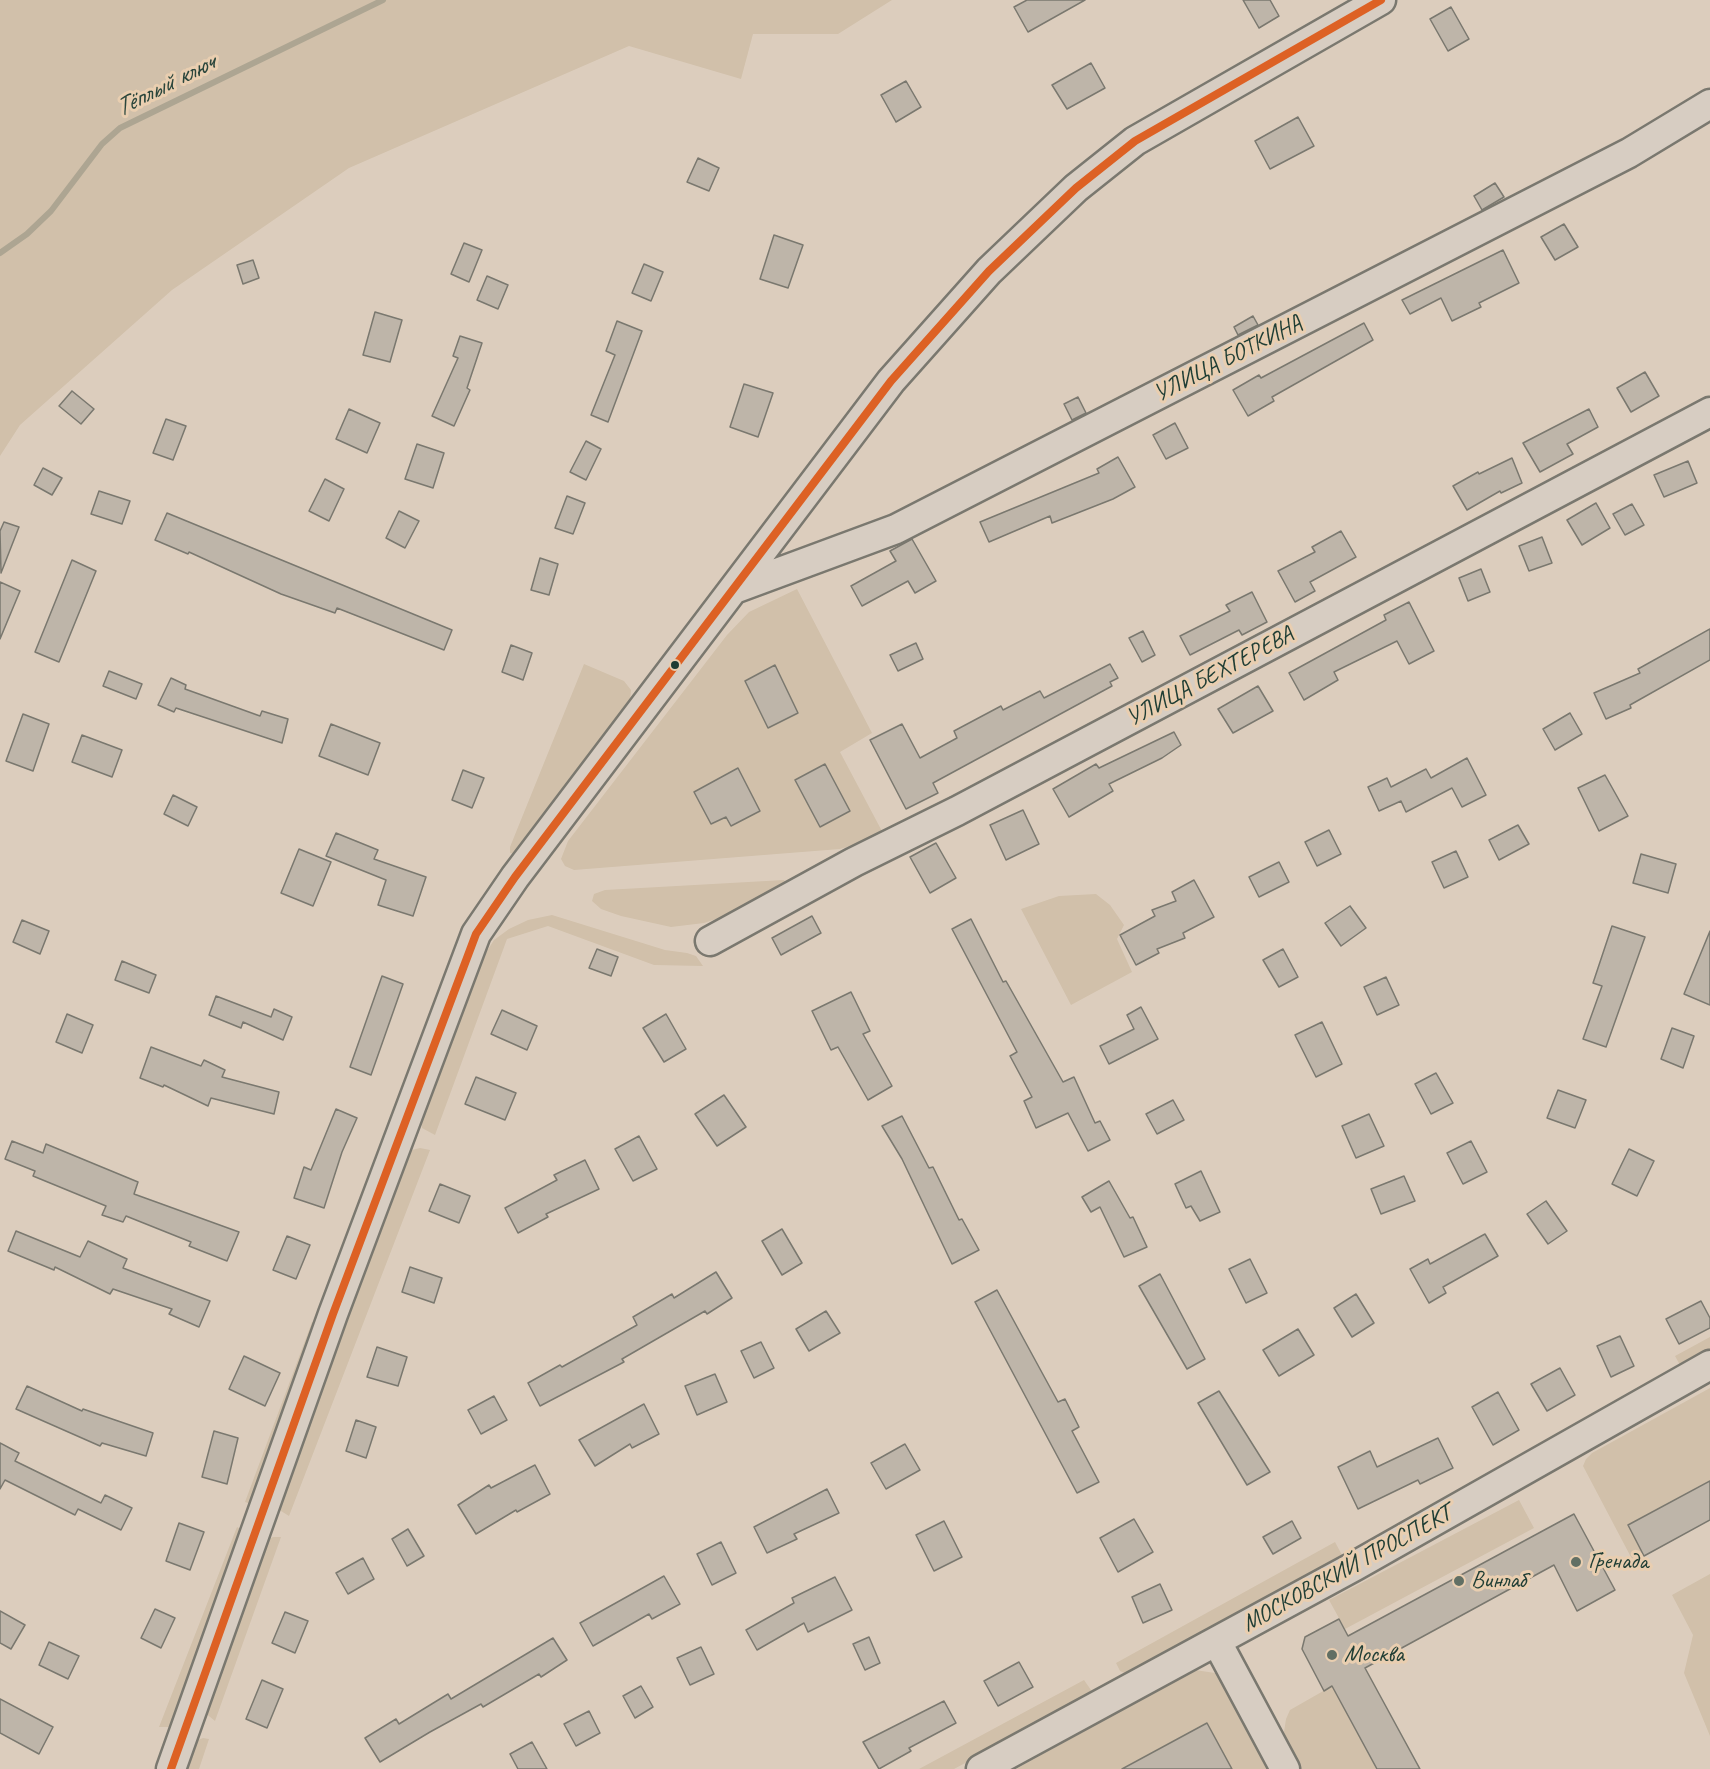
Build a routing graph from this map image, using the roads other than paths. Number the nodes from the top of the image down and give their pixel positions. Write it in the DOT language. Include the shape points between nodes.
graph roads {
  1 [pos="1381,0"];
  2 [pos="1710,104"];
  3 [pos="1710,412"];
  4 [pos="734,589"];
  5 [pos="710,941"];
  6 [pos="1710,1365"];
  7 [pos="1216,1642"];
  8 [pos="171,1769"];
  9 [pos="981,1769"];
  10 [pos="1285,1769"];
  1 -- 4 [label="street" via="1135,141 1076,188 989,271 891,381"];
  2 -- 4 [label="street, УЛИЦА БОТКИНА" via="1629,153 896,529"];
  3 -- 5 [label="street, УЛИЦА БЕХТЕРЕВА"];
  4 -- 8 [label="street" via="476,934 333,1314"];
  6 -- 7 [label="street, МОСКОВСКИЙ ПРОСПЕКТ"];
  7 -- 9 [label="street, МОСКОВСКИЙ ПРОСПЕКТ"];
  7 -- 10 [label="street"];
}
